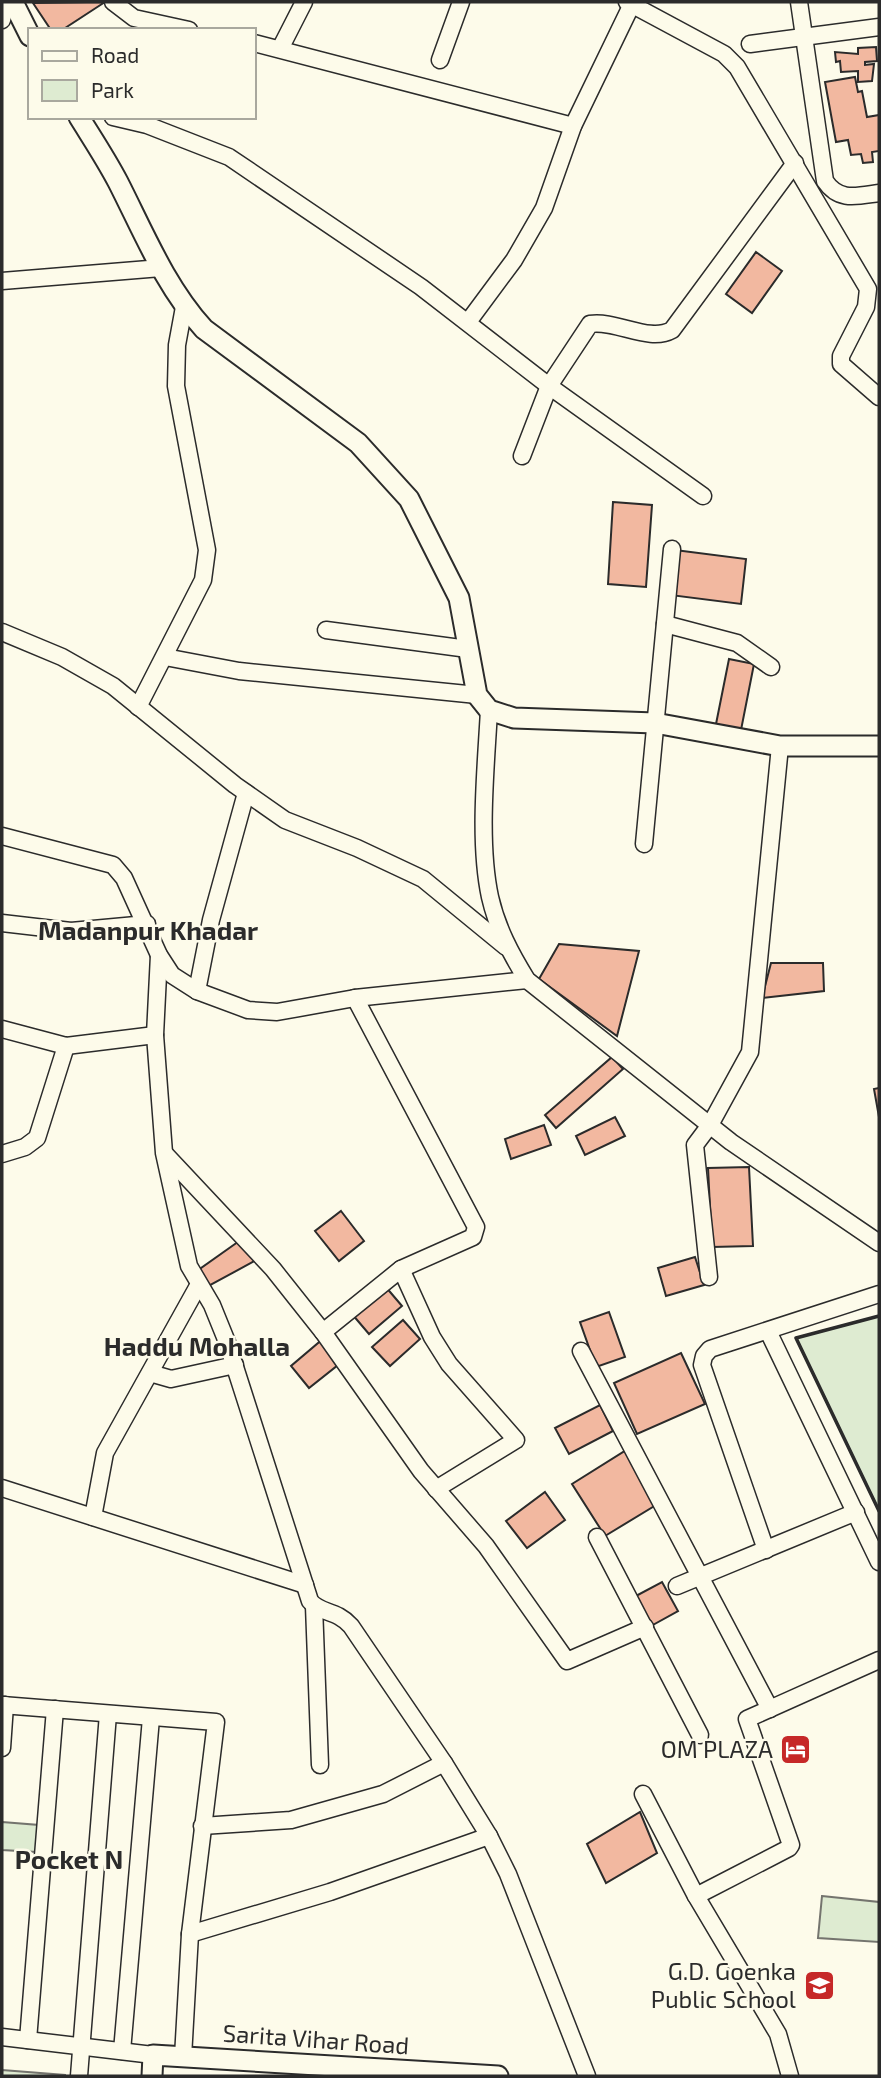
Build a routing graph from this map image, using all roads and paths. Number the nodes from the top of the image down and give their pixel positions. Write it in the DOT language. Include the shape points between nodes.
graph roads {
  1 [pos="6,2"];
  2 [pos="12,2"];
  3 [pos="113,2"];
  4 [pos="304,2"];
  5 [pos="461,2"];
  6 [pos="799,2"];
  7 [pos="630,3"];
  8 [pos="2,20"];
  9 [pos="879,27"];
  10 [pos="180,28"];
  11 [pos="28,32"];
  12 [pos="803,37"];
  13 [pos="256,43"];
  14 [pos="750,44"];
  15 [pos="281,49"];
  16 [pos="440,60"];
  17 [pos="80,119"];
  18 [pos="122,119"];
  19 [pos="573,126"];
  20 [pos="795,163"];
  21 [pos="879,193"];
  22 [pos="161,268"];
  23 [pos="2,281"];
  24 [pos="184,307"];
  25 [pos="468,322"];
  26 [pos="549,386"];
  27 [pos="879,397"];
  28 [pos="522,456"];
  29 [pos="703,496"];
  30 [pos="672,549"];
  31 [pos="665,624"];
  32 [pos="326,630"];
  33 [pos="2,632"];
  34 [pos="468,649"];
  35 [pos="165,657"];
  36 [pos="771,667"];
  37 [pos="483,702"];
  38 [pos="138,707"];
  39 [pos="655,723"];
  40 [pos="780,746"];
  41 [pos="879,746"];
  42 [pos="246,793"];
  43 [pos="2,836"];
  44 [pos="644,844"];
  45 [pos="2,923"];
  46 [pos="147,924"];
  47 [pos="507,948"];
  48 [pos="159,955"];
  49 [pos="527,981"];
  50 [pos="197,990"];
  51 [pos="355,998"];
  52 [pos="2,1029"];
  53 [pos="155,1035"];
  54 [pos="66,1046"];
  55 [pos="710,1125"];
  56 [pos="164,1153"];
  57 [pos="2,1154"];
  58 [pos="879,1242"];
  59 [pos="401,1269"];
  60 [pos="709,1277"];
  61 [pos="198,1286"];
  62 [pos="879,1294"];
  63 [pos="768,1331"];
  64 [pos="323,1332"];
  65 [pos="581,1351"];
  66 [pos="234,1365"];
  67 [pos="150,1373"];
  68 [pos="2,1488"];
  69 [pos="436,1489"];
  70 [pos="856,1512"];
  71 [pos="93,1517"];
  72 [pos="597,1537"];
  73 [pos="766,1550"];
  74 [pos="879,1562"];
  75 [pos="702,1576"];
  76 [pos="305,1585"];
  77 [pos="677,1586"];
  78 [pos="314,1606"];
  79 [pos="645,1627"];
  80 [pos="879,1660"];
  81 [pos="3,1705"];
  82 [pos="55,1709"];
  83 [pos="770,1709"];
  84 [pos="108,1714"];
  85 [pos="151,1718"];
  86 [pos="700,1735"];
  87 [pos="2,1748"];
  88 [pos="444,1763"];
  89 [pos="320,1765"];
  90 [pos="643,1794"];
  91 [pos="202,1826"];
  92 [pos="489,1836"];
  93 [pos="696,1896"];
  94 [pos="190,1934"];
  95 [pos="2,2037"];
  96 [pos="28,2040"];
  97 [pos="81,2046"];
  98 [pos="122,2051"];
  99 [pos="153,2055"];
  100 [pos="183,2057"];
  101 [pos="79,2076"];
  102 [pos="152,2076"];
  103 [pos="498,2076"];
  104 [pos="587,2076"];
  105 [pos="790,2076"];
  1 -- 8 [label="street"];
  2 -- 11 [label="street"];
  3 -- 10 [label="street" via="134,18"];
  4 -- 15 [label="street"];
  5 -- 16 [label="street"];
  6 -- 12 [label="street"];
  7 -- 19 [label="street"];
  7 -- 20 [label="street" via="732,61"];
  9 -- 12 [label="street"];
  12 -- 14 [label="street"];
  12 -- 21 [label="street" via="825,181 844,197"];
  13 -- 15 [label="street"];
  15 -- 19 [label="street"];
  17 -- 22 [label="street"];
  18 -- 25 [label="street" via="229,157"];
  19 -- 25 [label="street" via="530,235"];
  20 -- 26 [label="street" via="672,330 664,335 590,324"];
  20 -- 27 [label="street" via="868,289 866,307 841,364"];
  22 -- 23 [label="street"];
  22 -- 24 [label="street"];
  24 -- 34 [label="street" via="204,329 358,443 395,482 409,499 459,597"];
  24 -- 35 [label="street" via="176,386 207,551 203,580"];
  25 -- 26 [label="street"];
  26 -- 28 [label="street"];
  26 -- 29 [label="street"];
  30 -- 31 [label="street"];
  31 -- 36 [label="street" via="737,643"];
  31 -- 39 [label="street"];
  32 -- 34 [label="street"];
  33 -- 38 [label="street" via="62,657 113,686"];
  34 -- 37 [label="street"];
  35 -- 37 [label="street"];
  35 -- 38 [label="street"];
  37 -- 39 [label="street" via="514,718"];
  37 -- 47 [label="street" via="490,897"];
  38 -- 42 [label="street"];
  39 -- 40 [label="street"];
  39 -- 44 [label="street"];
  40 -- 41 [label="street"];
  40 -- 55 [label="street" via="750,1052"];
  42 -- 47 [label="street" via="285,820 423,880"];
  42 -- 50 [label="street"];
  43 -- 46 [label="street" via="113,865"];
  45 -- 46 [label="street" via="71,930"];
  46 -- 48 [label="street"];
  47 -- 49 [label="street"];
  48 -- 50 [label="street" via="172,975"];
  48 -- 53 [label="street"];
  49 -- 51 [label="street"];
  49 -- 55 [label="street"];
  50 -- 51 [label="street" via="261,1012"];
  51 -- 59 [label="street" via="476,1227 473,1237"];
  52 -- 54 [label="street"];
  53 -- 54 [label="street"];
  53 -- 56 [label="street"];
  54 -- 57 [label="street" via="37,1138"];
  55 -- 58 [label="street"];
  55 -- 60 [label="street" via="695,1145"];
  56 -- 61 [label="street" via="189,1266"];
  56 -- 64 [label="street" via="255,1248"];
  59 -- 64 [label="street"];
  59 -- 69 [label="street" via="449,1364 516,1440"];
  61 -- 66 [label="street" via="212,1305"];
  61 -- 67 [label="street"];
  62 -- 63 [label="street"];
  63 -- 70 [label="street"];
  63 -- 73 [label="street" via="710,1349 702,1365"];
  64 -- 69 [label="street"];
  65 -- 75 [label="street"];
  66 -- 67 [label="street" via="171,1380"];
  66 -- 76 [label="street"];
  67 -- 71 [label="street" via="105,1453"];
  68 -- 71 [label="street"];
  69 -- 79 [label="street" via="485,1546 567,1661"];
  70 -- 73 [label="street"];
  70 -- 74 [label="street"];
  71 -- 76 [label="street"];
  72 -- 79 [label="street"];
  73 -- 75 [label="street"];
  75 -- 77 [label="street"];
  75 -- 83 [label="street"];
  76 -- 78 [label="street"];
  78 -- 88 [label="street" via="341,1615 351,1626"];
  78 -- 89 [label="street"];
  79 -- 86 [label="street"];
  80 -- 83 [label="street"];
  81 -- 82 [label="street"];
  81 -- 87 [label="street"];
  82 -- 84 [label="street"];
  82 -- 96 [label="street"];
  83 -- 93 [label="street" via="747,1719 791,1844"];
  84 -- 85 [label="street"];
  84 -- 97 [label="street"];
  85 -- 91 [label="street" via="216,1722"];
  85 -- 98 [label="street"];
  88 -- 91 [label="street" via="383,1794 291,1820"];
  88 -- 92 [label="street"];
  90 -- 93 [label="street"];
  91 -- 94 [label="street"];
  92 -- 94 [label="street" via="330,1892"];
  92 -- 104 [label="street"];
  93 -- 105 [label="street" via="778,2034"];
  94 -- 100 [label="street"];
  95 -- 96 [label="street"];
  96 -- 97 [label="street"];
  97 -- 98 [label="street"];
  97 -- 101 [label="street"];
  98 -- 99 [label="street"];
  99 -- 100 [label="street, Sarita Vihar Road"];
  99 -- 102 [label="street"];
  100 -- 103 [label="street, Sarita Vihar Road"];
}
